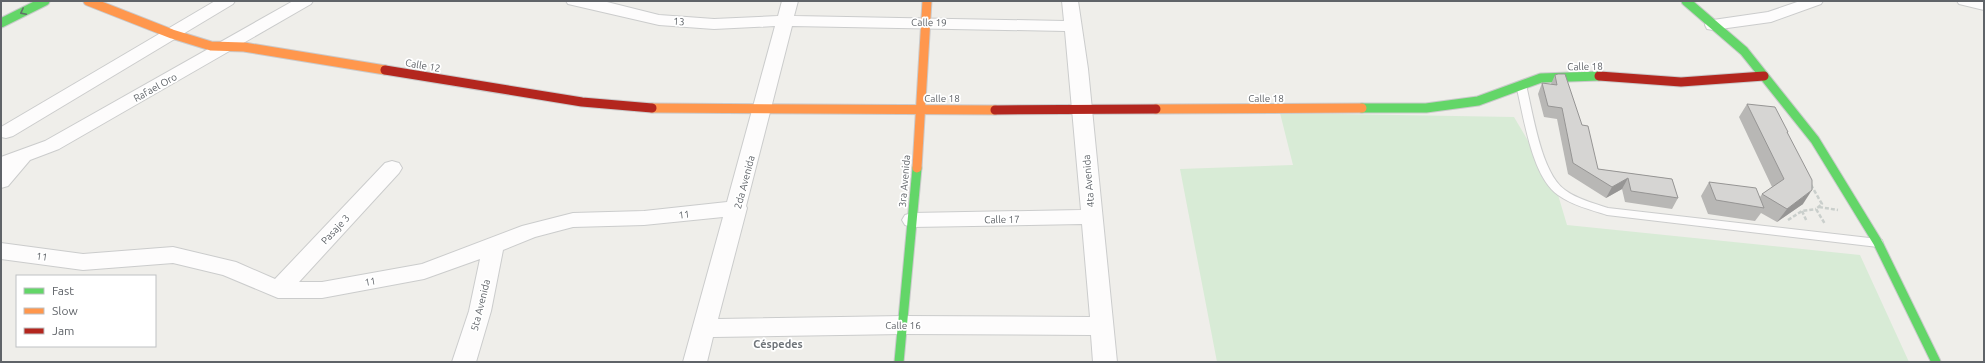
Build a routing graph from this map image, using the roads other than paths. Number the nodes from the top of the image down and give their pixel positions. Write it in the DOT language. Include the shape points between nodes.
graph roads {
  1 [pos="45,1"];
  2 [pos="88,1"];
  3 [pos="227,1"];
  4 [pos="305,1"];
  5 [pos="574,1"];
  6 [pos="790,1"];
  7 [pos="927,1"];
  8 [pos="1070,1"];
  9 [pos="1686,1"];
  10 [pos="1815,1"];
  11 [pos="1965,1"];
  12 [pos="1984,5"];
  13 [pos="629,6"];
  14 [pos="785,21"];
  15 [pos="926,22"];
  16 [pos="1,23"];
  17 [pos="1713,25"];
  18 [pos="1072,26"];
  19 [pos="172,34"];
  20 [pos="228,46"];
  21 [pos="1764,76"];
  22 [pos="1522,85"];
  23 [pos="763,108"];
  24 [pos="1082,109"];
  25 [pos="920,110"];
  26 [pos="3,131"];
  27 [pos="25,154"];
  28 [pos="1,164"];
  29 [pos="392,168"];
  30 [pos="1,182"];
  31 [pos="737,208"];
  32 [pos="1092,217"];
  33 [pos="912,220"];
  34 [pos="1878,243"];
  35 [pos="493,246"];
  36 [pos="1,251"];
  37 [pos="278,290"];
  38 [pos="903,325"];
  39 [pos="1102,326"];
  40 [pos="704,328"];
  41 [pos="464,362"];
  42 [pos="695,362"];
  43 [pos="899,362"];
  44 [pos="1105,362"];
  45 [pos="1936,362"];
  1 -- 16 [label="street, one-way"];
  2 -- 19 [label="street, Calle 12"];
  3 -- 19 [label="street"];
  4 -- 20 [label="street, Rafael Oro"];
  5 -- 13 [label="street, 13" via="603,6"];
  6 -- 14 [label="street, 2da Avenida"];
  7 -- 15 [label="street, 3ra Avenida"];
  8 -- 18 [label="street, 4ta Avenida"];
  9 -- 17 [label="street"];
  10 -- 17 [label="street" via="1771,17"];
  11 -- 12 [label="street"];
  13 -- 14 [label="street, 13" via="659,20 714,24"];
  14 -- 15 [label="street, Calle 19"];
  14 -- 23 [label="street, 2da Avenida"];
  15 -- 18 [label="street, Calle 19"];
  15 -- 25 [label="street, 3ra Avenida"];
  17 -- 21 [label="street" via="1744,51"];
  18 -- 24 [label="street, 4ta Avenida"];
  19 -- 20 [label="street, Calle 12" via="211,46"];
  19 -- 26 [label="street"];
  20 -- 23 [label="street, Calle 12" via="328,59 582,102 652,108"];
  20 -- 27 [label="street, Rafael Oro" via="52,145"];
  21 -- 22 [label="street, Calle 18" via="1681,82 1596,76 1541,78"];
  21 -- 34 [label="street" via="1815,140"];
  22 -- 24 [label="street, Calle 18" via="1478,101 1426,108"];
  22 -- 34 [label="lane" via="1542,165 1556,188 1576,202 1607,211"];
  23 -- 25 [label="street, Calle 18"];
  23 -- 31 [label="street, 2da Avenida"];
  24 -- 25 [label="street, Calle 18"];
  24 -- 32 [label="street, 4ta Avenida"];
  25 -- 33 [label="street, 3ra Avenida"];
  26 -- 27 [label="street" via="25,144"];
  27 -- 28 [label="street, Rafael Oro"];
  27 -- 30 [label="street"];
  29 -- 37 [label="street, Pasaje 3"];
  31 -- 35 [label="street, 11" via="644,218 573,220 529,231"];
  31 -- 40 [label="street, 2da Avenida"];
  32 -- 33 [label="street, Calle 17"];
  32 -- 39 [label="street, 4ta Avenida"];
  33 -- 38 [label="street, 3ra Avenida"];
  34 -- 45 [label="street"];
  35 -- 37 [label="street, 11" via="424,271 322,290"];
  35 -- 41 [label="street, 5ta Avenida" via="480,311"];
  36 -- 37 [label="street, 11" via="83,262 172,255 228,268"];
  38 -- 39 [label="street, Calle 16"];
  38 -- 40 [label="street, Calle 16"];
  38 -- 43 [label="street, 3ra Avenida"];
  39 -- 44 [label="street, 4ta Avenida"];
  40 -- 42 [label="street, 2da Avenida"];
}
